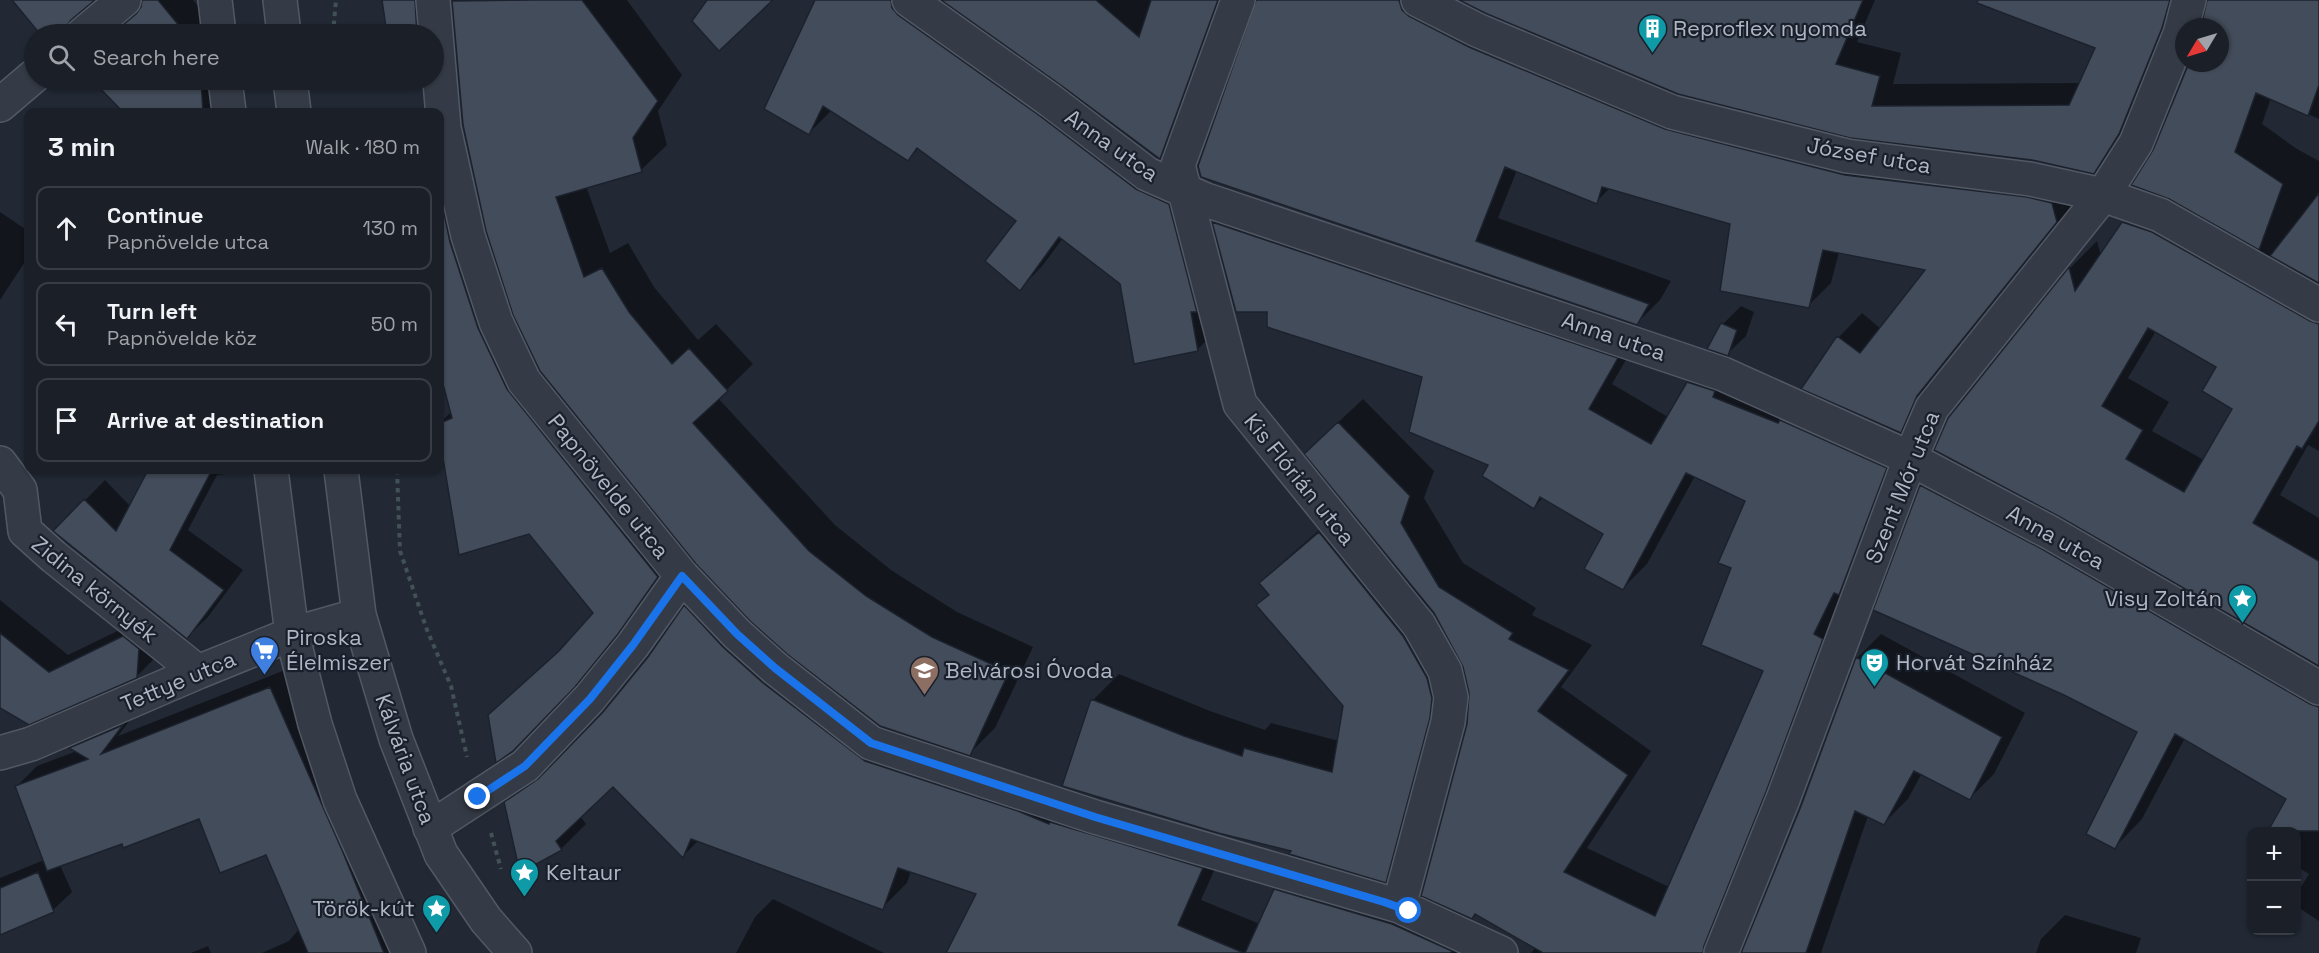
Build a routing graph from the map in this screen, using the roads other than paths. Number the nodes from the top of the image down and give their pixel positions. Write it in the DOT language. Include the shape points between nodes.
graph roads {
  1 [pos="124,0"];
  2 [pos="215,0"];
  3 [pos="280,0"];
  4 [pos="433,0"];
  5 [pos="909,0"];
  6 [pos="1238,0"];
  7 [pos="1418,0"];
  8 [pos="2189,0"];
  9 [pos="95,24"];
  10 [pos="218,24"];
  11 [pos="283,24"];
  12 [pos="435,24"];
  13 [pos="24,85"];
  14 [pos="226,90"];
  15 [pos="291,90"];
  16 [pos="441,90"];
  17 [pos="0,105"];
  18 [pos="228,108"];
  19 [pos="294,108"];
  20 [pos="442,108"];
  21 [pos="444,128"];
  22 [pos="1185,191"];
  23 [pos="2103,195"];
  24 [pos="2319,305"];
  25 [pos="1910,459"];
  26 [pos="0,463"];
  27 [pos="271,474"];
  28 [pos="341,474"];
  29 [pos="682,576"];
  30 [pos="359,615"];
  31 [pos="291,634"];
  32 [pos="198,672"];
  33 [pos="2319,688"];
  34 [pos="0,725"];
  35 [pos="31,744"];
  36 [pos="0,753"];
  37 [pos="430,828"];
  38 [pos="1399,906"];
  39 [pos="409,953"];
  40 [pos="515,953"];
  41 [pos="1501,953"];
  42 [pos="1721,953"];
  1 -- 9 [label="street"];
  2 -- 10 [label="street"];
  3 -- 11 [label="street"];
  4 -- 12 [label="street, Papnövelde utca"];
  5 -- 22 [label="street, Anna utca" via="1147,174"];
  6 -- 22 [label="street, Kis Flórián utca" via="1178,165"];
  7 -- 23 [label="street, József utca" via="1477,30 1671,112 1847,156 2031,179"];
  8 -- 23 [label="street, Szent Mór utca" via="2180,34 2136,143"];
  13 -- 17 [label="street"];
  14 -- 18 [label="street"];
  15 -- 19 [label="street"];
  16 -- 20 [label="street, Papnövelde utca"];
  21 -- 29 [label="street, Papnövelde utca" via="468,236 496,322 524,381"];
  22 -- 25 [label="street, Anna utca" via="1723,374"];
  22 -- 38 [label="street, Kis Flórián utca" via="1240,404 1419,625 1445,671 1451,697 1448,722"];
  23 -- 24 [label="street, József utca" via="2160,215"];
  23 -- 25 [label="street, Szent Mór utca" via="1932,408"];
  25 -- 33 [label="street, Anna utca" via="2051,532"];
  25 -- 42 [label="street, Szent Mór utca"];
  26 -- 32 [label="street, Zidina környék" via="20,490 24,531"];
  27 -- 31 [label="street"];
  28 -- 30 [label="street, Kálvária utca"];
  29 -- 37 [label="street" via="590,699 525,766"];
  29 -- 38 [label="street, Papnövelde utca" via="775,668 871,743 1095,817"];
  30 -- 31 [label="street, Tettye utca"];
  30 -- 37 [label="street, Kálvária utca" via="396,739"];
  31 -- 32 [label="street, Tettye utca"];
  31 -- 39 [label="street" via="340,800"];
  32 -- 35 [label="street, Tettye utca"];
  34 -- 35 [label="street"];
  35 -- 36 [label="street, Tettye utca"];
  37 -- 40 [label="street, Kálvária utca" via="459,883"];
  38 -- 41 [label="street, Papnövelde utca"];
}
